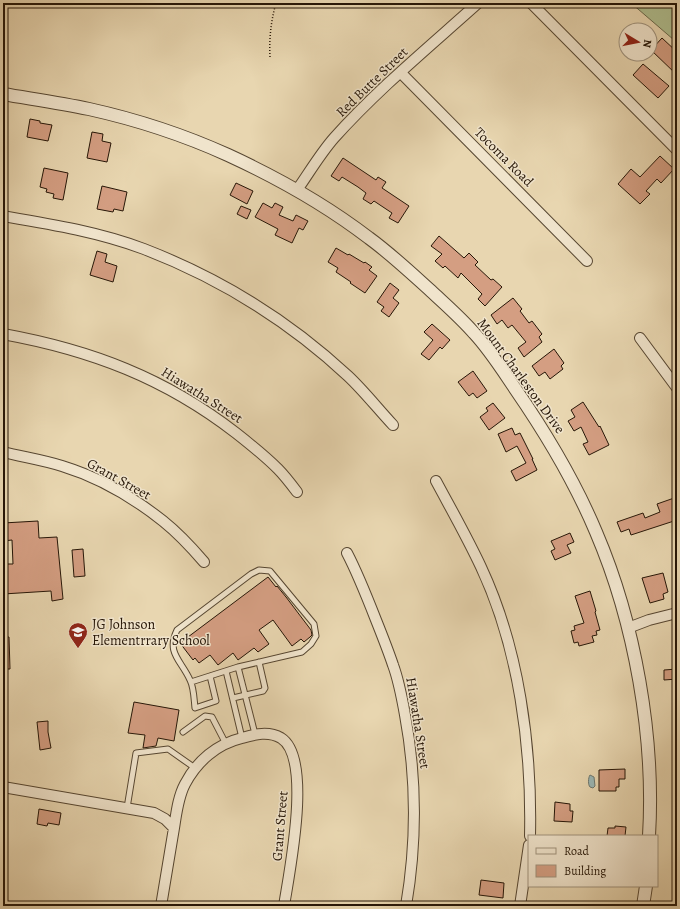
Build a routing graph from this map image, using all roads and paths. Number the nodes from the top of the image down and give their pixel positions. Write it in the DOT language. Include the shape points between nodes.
graph roads {
  1 [pos="276,3"];
  2 [pos="478,3"];
  3 [pos="531,3"];
  4 [pos="270,57"];
  5 [pos="401,73"];
  6 [pos="3,94"];
  7 [pos="677,150"];
  8 [pos="297,190"];
  9 [pos="3,216"];
  10 [pos="587,261"];
  11 [pos="3,334"];
  12 [pos="640,338"];
  13 [pos="677,388"];
  14 [pos="393,425"];
  15 [pos="3,452"];
  16 [pos="436,481"];
  17 [pos="297,492"];
  18 [pos="347,553"];
  19 [pos="204,562"];
  20 [pos="677,612"];
  21 [pos="628,628"];
  22 [pos="259,662"];
  23 [pos="238,667"];
  24 [pos="226,670"];
  25 [pos="210,676"];
  26 [pos="191,682"];
  27 [pos="245,695"];
  28 [pos="233,698"];
  29 [pos="183,732"];
  30 [pos="255,734"];
  31 [pos="242,738"];
  32 [pos="226,744"];
  33 [pos="195,768"];
  34 [pos="3,787"];
  35 [pos="127,808"];
  36 [pos="174,828"];
  37 [pos="530,835"];
  38 [pos="649,835"];
  39 [pos="528,852"];
  40 [pos="646,887"];
  41 [pos="160,906"];
  42 [pos="284,906"];
  43 [pos="406,906"];
  44 [pos="520,906"];
  45 [pos="643,906"];
  1 -- 4 [label="path" via="269,39"];
  2 -- 5 [label="street, Red Butte Street"];
  3 -- 7 [label="street"];
  5 -- 8 [label="street, Red Butte Street" via="333,139"];
  5 -- 10 [label="street, Tocoma Road"];
  6 -- 8 [label="street, Mount Charleston Drive" via="90,109 138,121 226,154"];
  8 -- 21 [label="street, Mount Charleston Drive" via="369,238 407,269 476,334 540,425 561,461 596,532"];
  9 -- 14 [label="street" via="97,234 143,248 230,289 305,339 348,377"];
  11 -- 17 [label="street, Hiawatha Street" via="67,348 98,358 147,377 178,393 252,446 278,469"];
  12 -- 13 [label="street"];
  15 -- 19 [label="street, Grant Street" via="68,468 116,490 164,522"];
  16 -- 37 [label="street" via="482,567 511,654 527,742"];
  18 -- 43 [label="street, Hiawatha Street" via="393,665 409,738 415,820"];
  20 -- 21 [label="street"];
  21 -- 38 [label="street, Mount Charleston Drive" via="640,682 648,744"];
  22 -- 23 [label="lane"];
  22 -- 26 [label="lane" via="302,652 316,636 314,624 270,571 259,570 250,574 177,630 173,639 173,650"];
  22 -- 27 [label="lane" via="265,688"];
  23 -- 24 [label="lane"];
  23 -- 27 [label="lane"];
  24 -- 25 [label="lane"];
  24 -- 28 [label="lane"];
  25 -- 26 [label="lane"];
  25 -- 26 [label="lane" via="216,701 195,708"];
  27 -- 28 [label="lane"];
  27 -- 30 [label="lane"];
  28 -- 31 [label="lane"];
  29 -- 32 [label="lane" via="205,716 212,717"];
  30 -- 31 [label="street"];
  30 -- 42 [label="street, Grant Street" via="275,735 282,739 290,750 295,767 298,794 296,830"];
  31 -- 32 [label="street"];
  32 -- 33 [label="street" via="206,756"];
  33 -- 35 [label="lane" via="168,749 136,753"];
  33 -- 36 [label="street" via="184,785"];
  34 -- 35 [label="street"];
  35 -- 36 [label="street" via="154,813"];
  36 -- 41 [label="street"];
  39 -- 44 [label="street"];
  40 -- 45 [label="street"];
}
